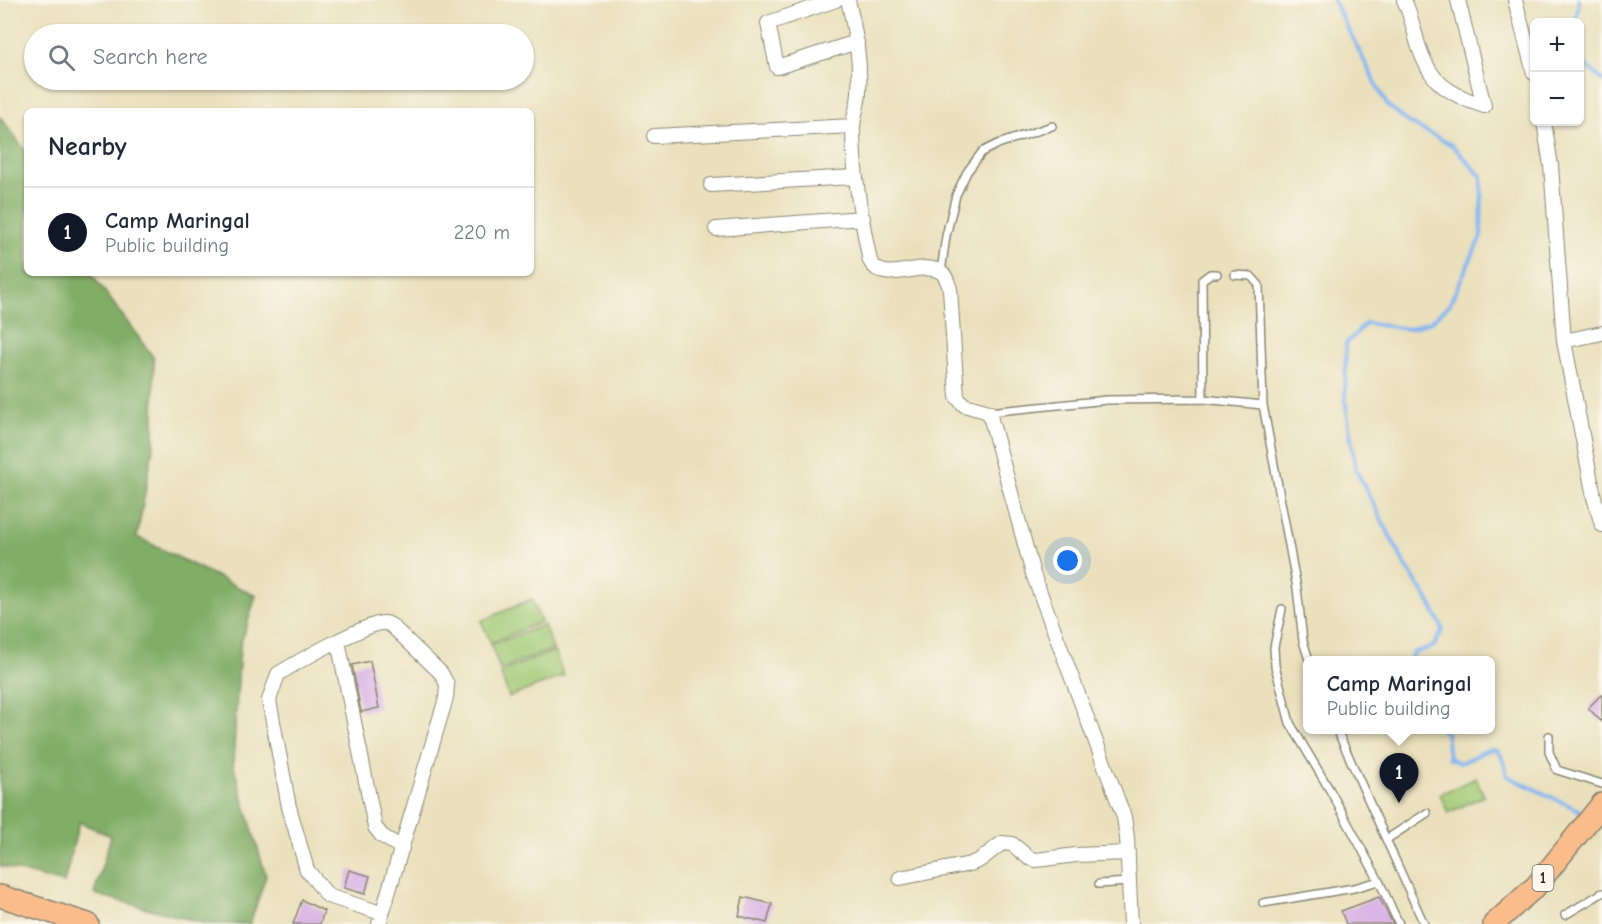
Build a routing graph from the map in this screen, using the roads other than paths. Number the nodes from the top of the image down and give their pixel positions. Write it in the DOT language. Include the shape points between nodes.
graph roads {
  1 [pos="836,0"];
  2 [pos="848,0"];
  3 [pos="1404,0"];
  4 [pos="1458,0"];
  5 [pos="1515,0"];
  6 [pos="857,42"];
  7 [pos="1534,72"];
  8 [pos="853,126"];
  9 [pos="1052,126"];
  10 [pos="1545,126"];
  11 [pos="654,136"];
  12 [pos="855,177"];
  13 [pos="711,185"];
  14 [pos="863,218"];
  15 [pos="716,229"];
  16 [pos="941,272"];
  17 [pos="1217,274"];
  18 [pos="1235,275"];
  19 [pos="1602,333"];
  20 [pos="1564,341"];
  21 [pos="1203,399"];
  22 [pos="1263,405"];
  23 [pos="989,412"];
  24 [pos="1602,525"];
  25 [pos="1282,609"];
  26 [pos="338,641"];
  27 [pos="1308,656"];
  28 [pos="1339,734"];
  29 [pos="1549,736"];
  30 [pos="1602,784"];
  31 [pos="1602,804"];
  32 [pos="1427,813"];
  33 [pos="1387,839"];
  34 [pos="402,848"];
  35 [pos="1128,853"];
  36 [pos="900,878"];
  37 [pos="1379,881"];
  38 [pos="1129,882"];
  39 [pos="1099,884"];
  40 [pos="1602,893"];
  41 [pos="0,896"];
  42 [pos="1263,903"];
  43 [pos="1565,915"];
  44 [pos="380,918"];
  45 [pos="88,924"];
  46 [pos="1131,924"];
  47 [pos="1399,924"];
  48 [pos="1424,924"];
  49 [pos="1494,924"];
  1 -- 6 [label="street" via="768,23 777,67"];
  2 -- 6 [label="street"];
  3 -- 4 [label="street" via="1419,47 1436,81 1455,96 1484,106"];
  5 -- 7 [label="street"];
  6 -- 8 [label="street" via="859,92"];
  8 -- 11 [label="street"];
  8 -- 12 [label="street"];
  9 -- 16 [label="lane" via="982,152 956,195"];
  10 -- 20 [label="street"];
  12 -- 13 [label="street"];
  12 -- 14 [label="street"];
  14 -- 15 [label="street"];
  14 -- 16 [label="street" via="874,269 884,273 928,269"];
  16 -- 23 [label="street" via="950,289 957,398 964,405"];
  17 -- 21 [label="lane" via="1202,280"];
  18 -- 22 [label="lane" via="1251,276 1259,285"];
  19 -- 20 [label="street"];
  20 -- 24 [label="street"];
  21 -- 22 [label="lane"];
  21 -- 23 [label="lane" via="1107,400"];
  22 -- 27 [label="lane"];
  23 -- 35 [label="street" via="1033,574 1124,816"];
  25 -- 37 [label="lane" via="1274,647 1275,666 1290,723"];
  26 -- 34 [label="street" via="375,827"];
  26 -- 34 [label="street" via="386,623 441,673 447,684"];
  26 -- 44 [label="street" via="278,674 269,700 289,807 307,870 328,896"];
  28 -- 33 [label="lane"];
  29 -- 30 [label="lane" via="1549,752 1557,770"];
  31 -- 49 [label="main road, 1" via="1536,886"];
  32 -- 33 [label="lane"];
  33 -- 48 [label="lane"];
  34 -- 44 [label="street"];
  35 -- 36 [label="street" via="1036,860 1012,844 1002,843 980,860"];
  35 -- 38 [label="street"];
  37 -- 42 [label="lane"];
  37 -- 47 [label="lane"];
  38 -- 39 [label="lane"];
  38 -- 46 [label="street"];
  40 -- 43 [label="lane"];
  41 -- 45 [label="main road"];
}
